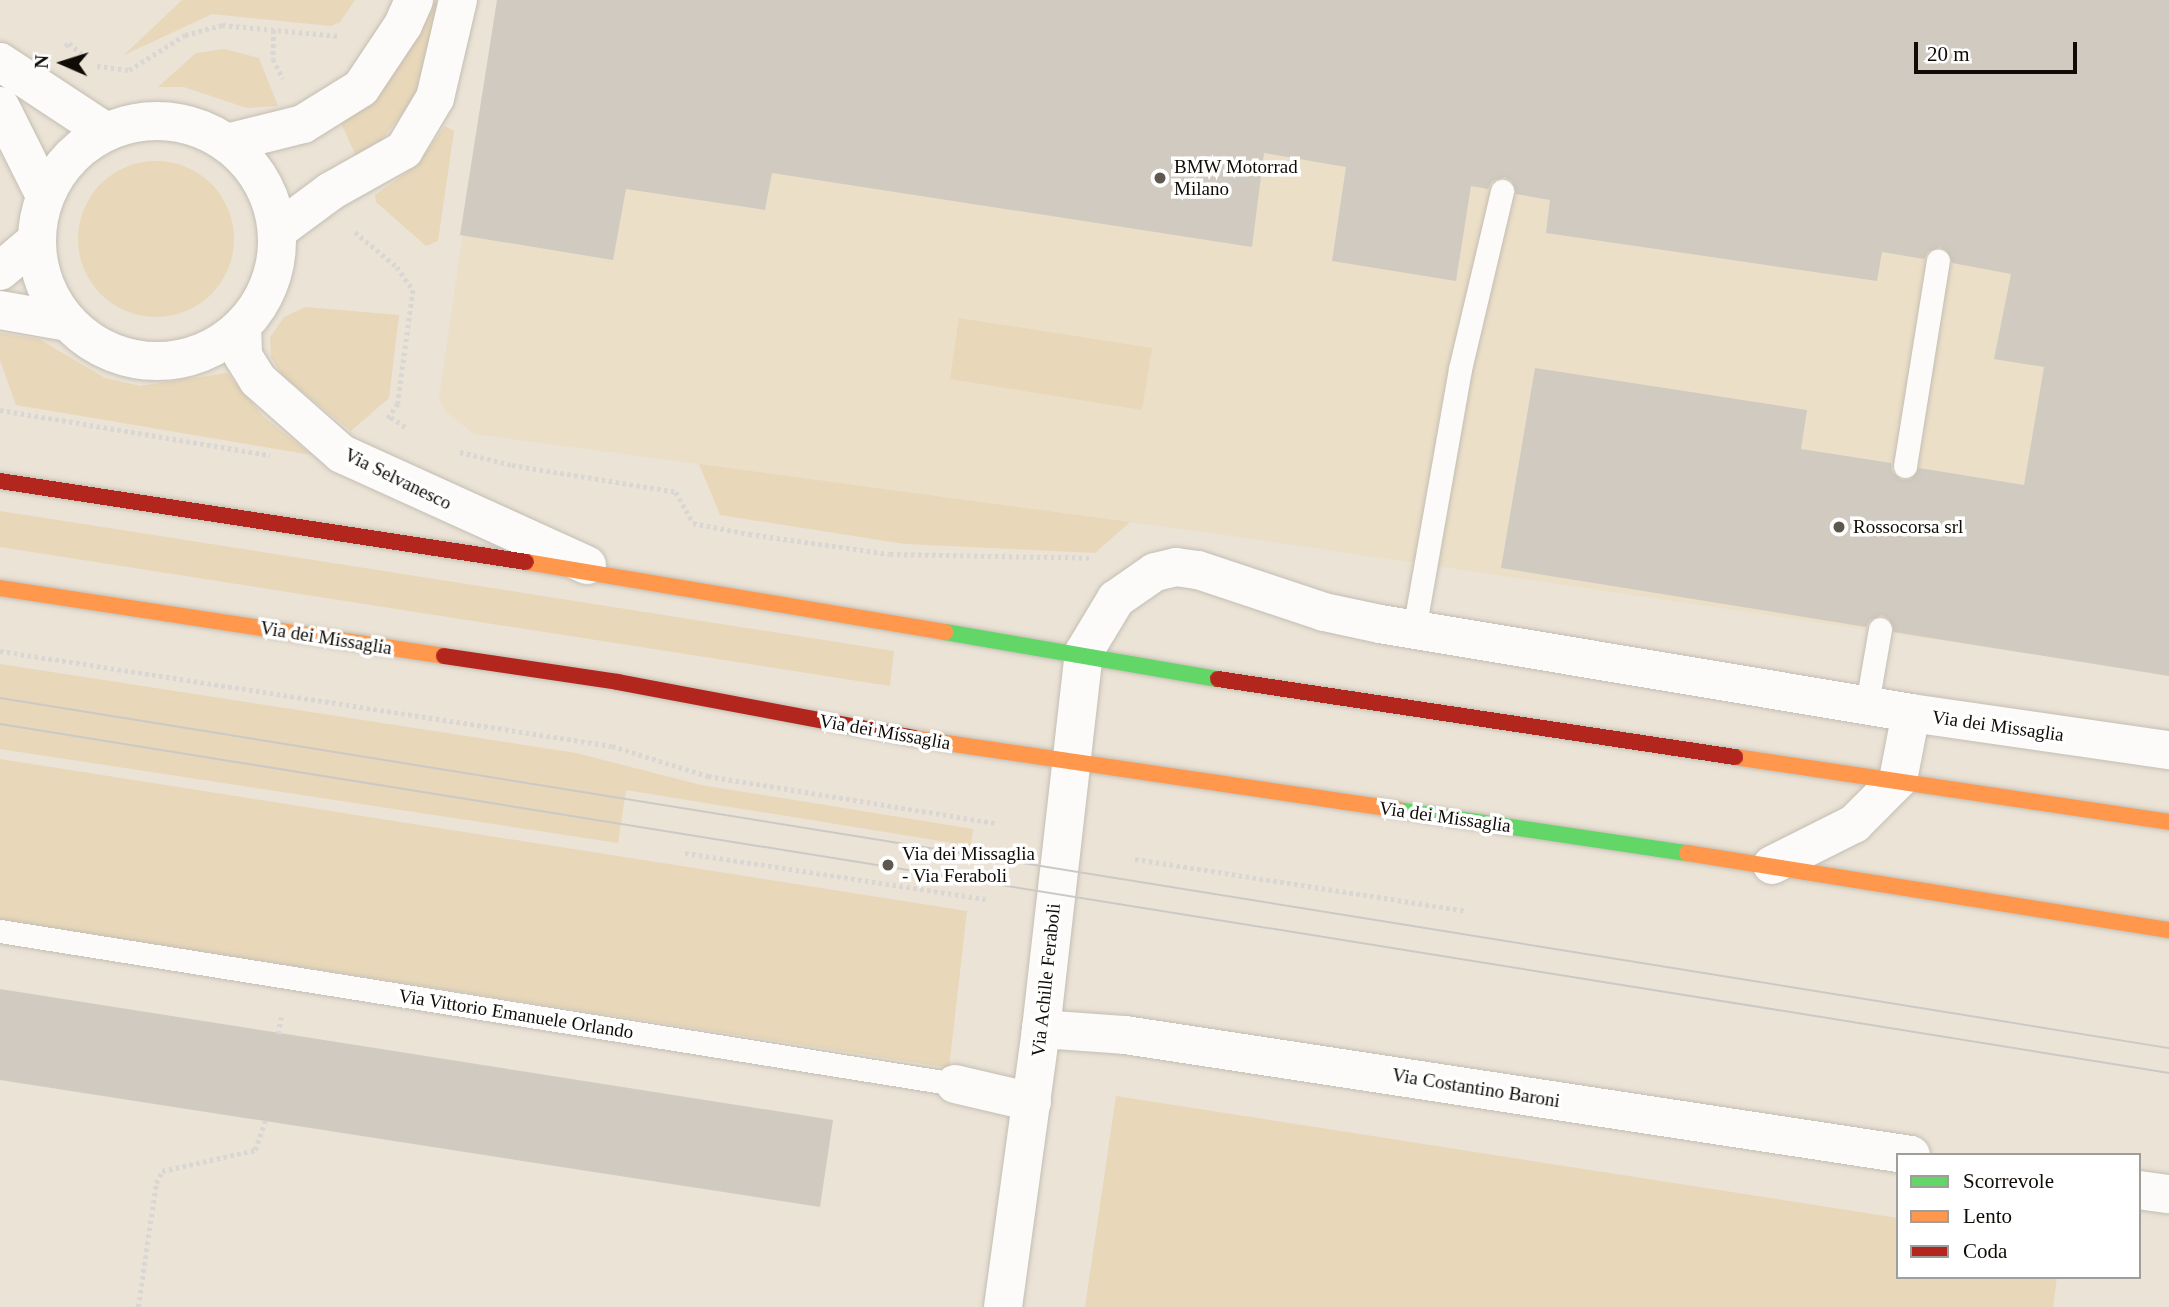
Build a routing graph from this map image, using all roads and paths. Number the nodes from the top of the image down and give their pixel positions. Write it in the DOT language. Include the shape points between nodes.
graph roads {
  1 [pos="414,0"];
  2 [pos="458,0"];
  3 [pos="274,30"];
  4 [pos="347,30"];
  5 [pos="57,53"];
  6 [pos="0,62"];
  7 [pos="289,92"];
  8 [pos="0,106"];
  9 [pos="106,132"];
  10 [pos="227,143"];
  11 [pos="1502,191"];
  12 [pos="46,196"];
  13 [pos="351,229"];
  14 [pos="277,231"];
  15 [pos="37,240"];
  16 [pos="1938,261"];
  17 [pos="0,271"];
  18 [pos="0,310"];
  19 [pos="68,322"];
  20 [pos="242,326"];
  21 [pos="0,410"];
  22 [pos="419,434"];
  23 [pos="447,448"];
  24 [pos="279,457"];
  25 [pos="1905,466"];
  26 [pos="0,481"];
  27 [pos="1100,559"];
  28 [pos="608,574"];
  29 [pos="0,588"];
  30 [pos="1880,629"];
  31 [pos="1414,630"];
  32 [pos="0,651"];
  33 [pos="1084,652"];
  34 [pos="1867,704"];
  35 [pos="1911,713"];
  36 [pos="2169,750"];
  37 [pos="1070,759"];
  38 [pos="1898,779"];
  39 [pos="2169,822"];
  40 [pos="994,823"];
  41 [pos="685,853"];
  42 [pos="1135,859"];
  43 [pos="1772,865"];
  44 [pos="985,899"];
  45 [pos="1466,911"];
  46 [pos="2169,930"];
  47 [pos="0,931"];
  48 [pos="1041,1029"];
  49 [pos="955,1084"];
  50 [pos="1032,1102"];
  51 [pos="265,1121"];
  52 [pos="1898,1153"];
  53 [pos="2141,1190"];
  54 [pos="2169,1194"];
  55 [pos="138,1307"];
  56 [pos="1003,1307"];
  1 -- 10 [label="street" via="361,88 303,124"];
  2 -- 14 [label="street" via="435,99 404,150 331,191"];
  3 -- 4 [label="path" via="330,38"];
  3 -- 5 [label="path" via="222,25 200,28 129,70 95,65 69,43"];
  3 -- 7 [label="path" via="274,59"];
  6 -- 9 [label="street"];
  8 -- 12 [label="street"];
  9 -- 10 [label="street" via="164,120 200,128"];
  9 -- 12 [label="street" via="69,159"];
  10 -- 14 [label="street" via="248,162 265,188"];
  11 -- 31 [label="lane" via="1460,369"];
  12 -- 15 [label="street"];
  13 -- 22 [label="path" via="397,267 413,290 398,404 391,417"];
  14 -- 20 [label="street" via="268,289"];
  15 -- 17 [label="street"];
  15 -- 19 [label="street" via="44,284"];
  16 -- 25 [label="lane"];
  18 -- 19 [label="street"];
  19 -- 20 [label="street" via="103,350 154,362 205,352"];
  20 -- 28 [label="street, Via Selvanesco" via="243,356 258,380 342,454"];
  21 -- 24 [label="path"];
  23 -- 27 [label="path" via="512,465 676,492 693,523 749,534 890,554"];
  26 -- 28 [label="main road"];
  28 -- 33 [label="main road"];
  29 -- 37 [label="main road, Via dei Missaglia" via="618,682 923,740"];
  30 -- 34 [label="lane"];
  31 -- 33 [label="street, Via dei Missaglia" via="1324,612 1198,569 1176,567 1155,572 1116,599"];
  31 -- 34 [label="street, Via dei Missaglia"];
  32 -- 40 [label="path" via="612,746 708,776"];
  33 -- 37 [label="street, Via Achille Feraboli"];
  33 -- 38 [label="main road" via="1193,675"];
  34 -- 35 [label="street, Via dei Missaglia"];
  35 -- 36 [label="street, Via dei Missaglia"];
  35 -- 38 [label="street"];
  37 -- 43 [label="main road, Via dei Missaglia"];
  37 -- 48 [label="street, Via Achille Feraboli"];
  38 -- 39 [label="main road"];
  38 -- 43 [label="street" via="1854,824"];
  41 -- 44 [label="path"];
  42 -- 45 [label="path"];
  43 -- 46 [label="main road, Via dei Missaglia"];
  47 -- 49 [label="lane, Via Vittorio Emanuele Orlando"];
  48 -- 50 [label="street, Via Achille Feraboli"];
  48 -- 52 [label="street, Via Costantino Baroni" via="1125,1035"];
  49 -- 50 [label="street, Via Vittorio Emanuele Orlando"];
  50 -- 56 [label="street, Via Achille Feraboli"];
  51 -- 55 [label="path" via="255,1150 162,1171 156,1183"];
  53 -- 54 [label="street"];
}
